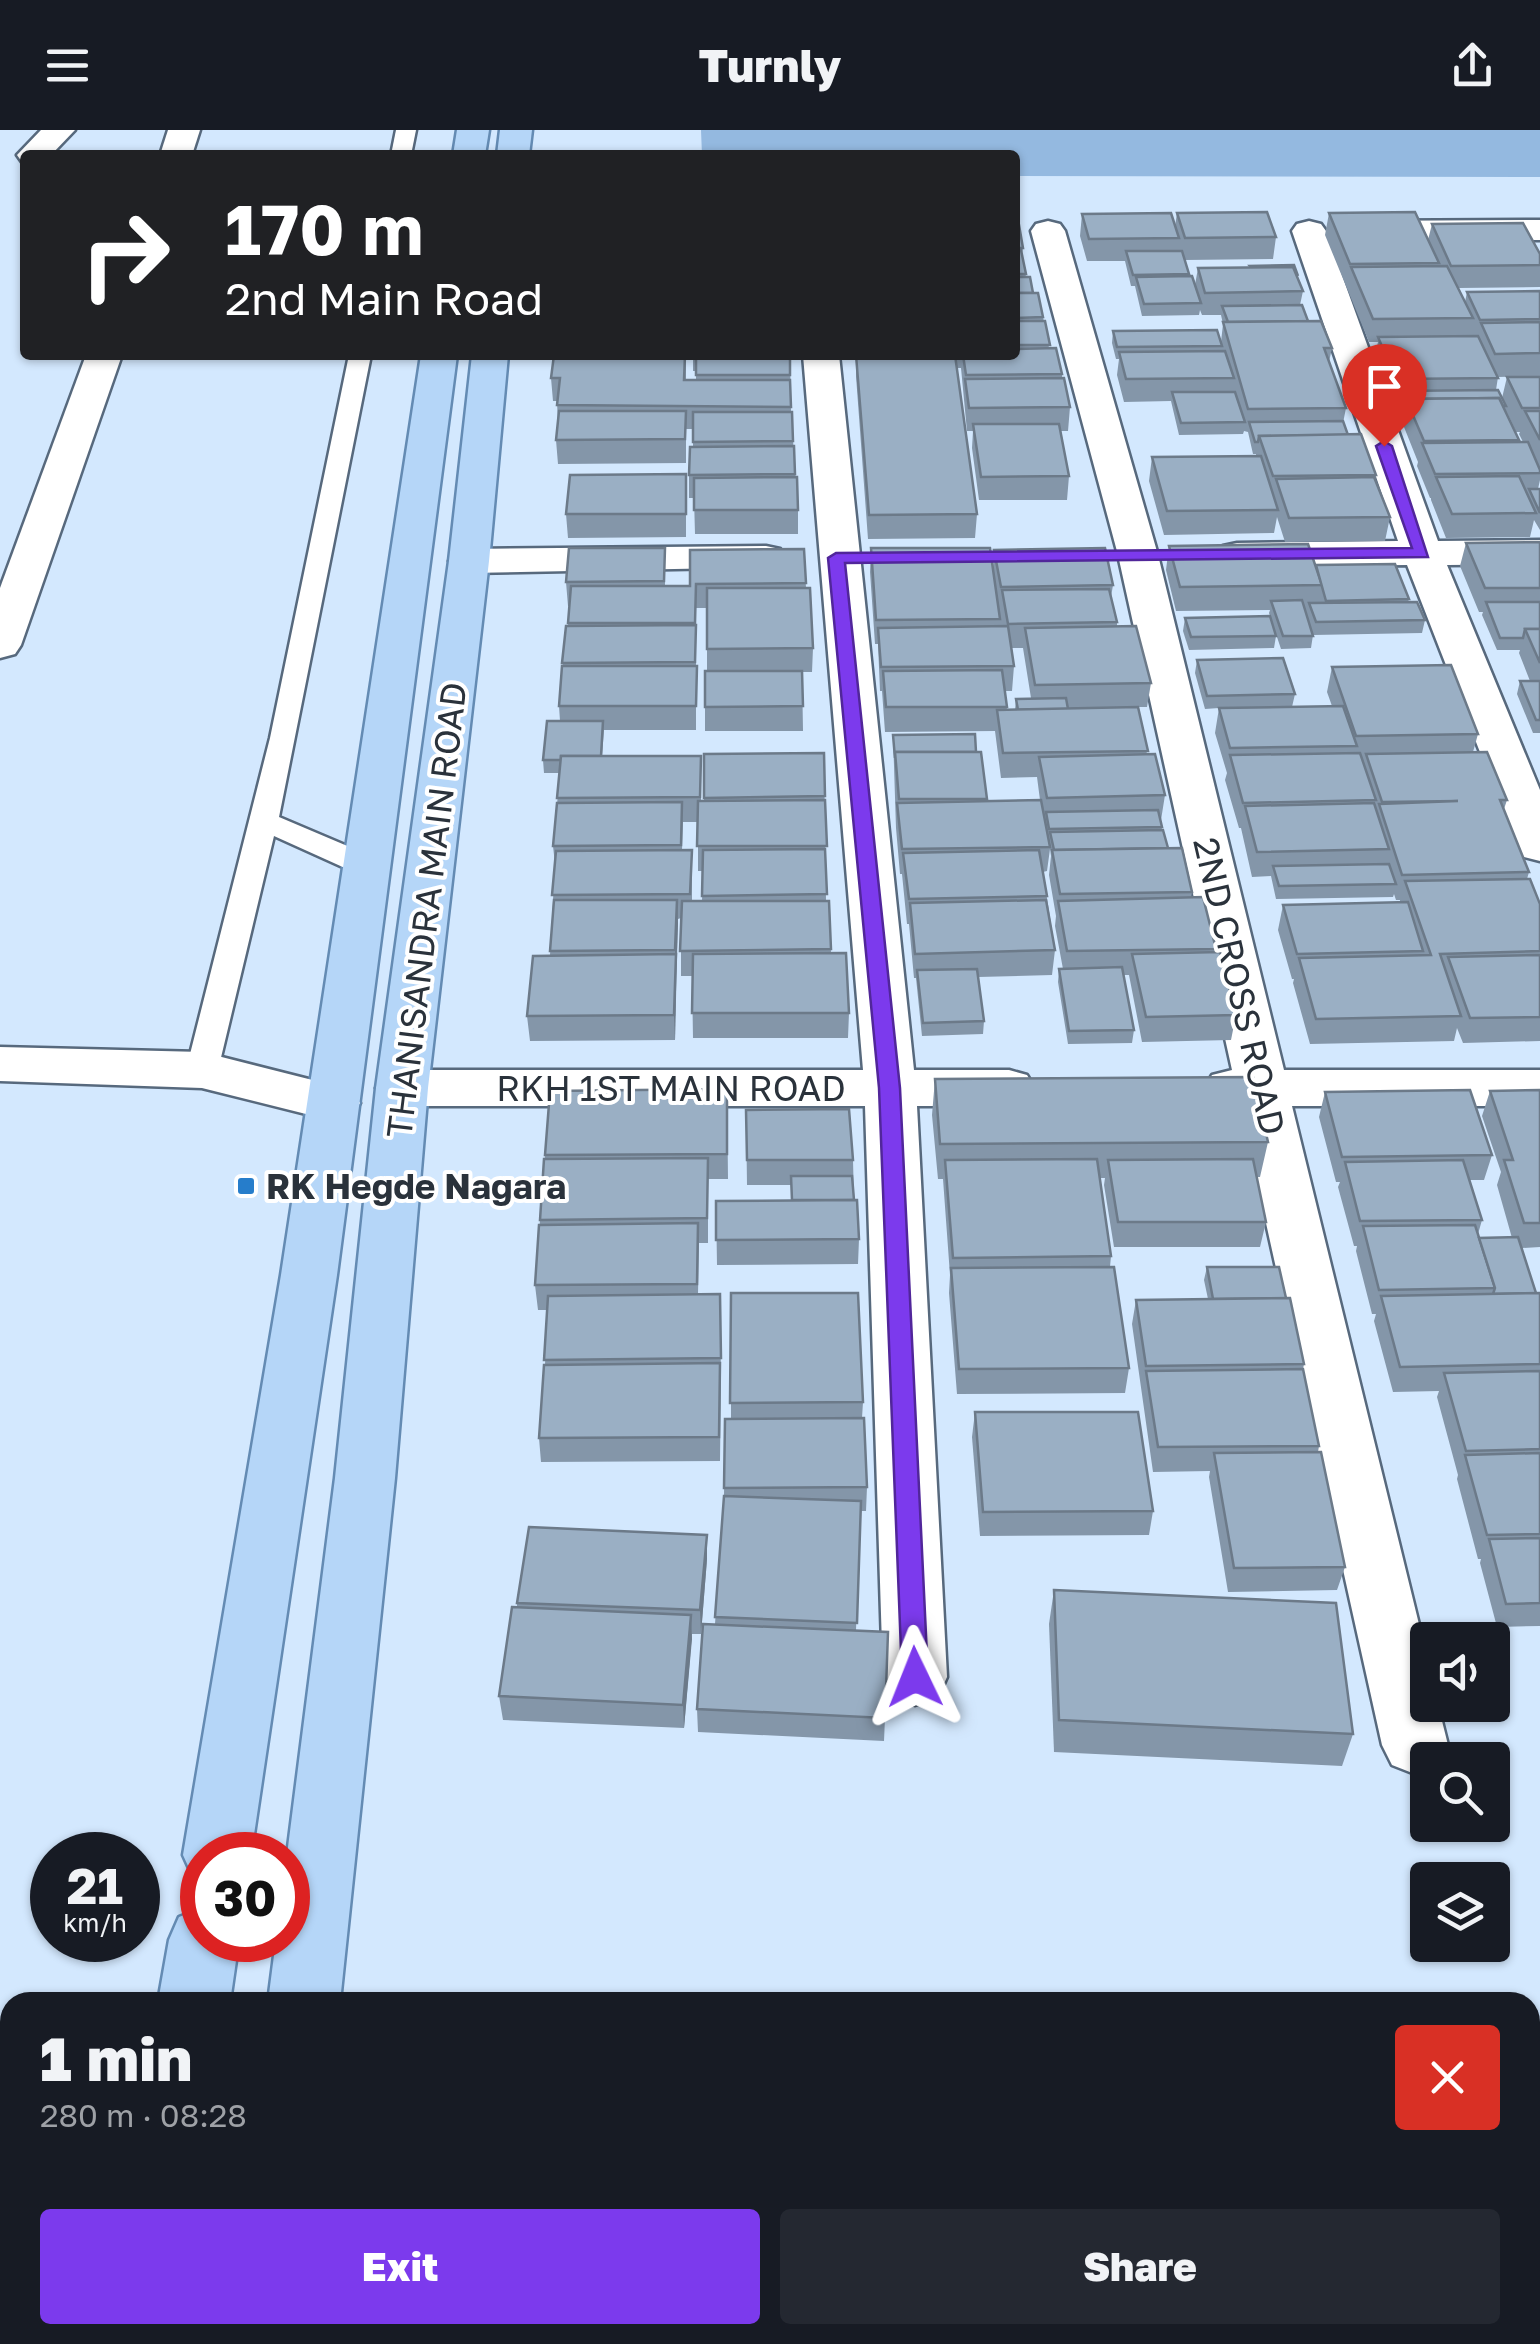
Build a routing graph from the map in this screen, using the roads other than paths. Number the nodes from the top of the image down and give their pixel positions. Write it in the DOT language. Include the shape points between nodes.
graph roads {
  1 [pos="60,130"];
  2 [pos="39,150"];
  3 [pos="1540,230"];
  4 [pos="1049,231"];
  5 [pos="102,360"];
  6 [pos="359,360"];
  7 [pos="439,360"];
  8 [pos="489,360"];
  9 [pos="822,360"];
  10 [pos="1540,552"];
  11 [pos="1422,553"];
  12 [pos="1152,555"];
  13 [pos="855,558"];
  14 [pos="469,561"];
  15 [pos="0,645"];
  16 [pos="262,820"];
  17 [pos="1540,847"];
  18 [pos="367,866"];
  19 [pos="343,1041"];
  20 [pos="0,1064"];
  21 [pos="405,1065"];
  22 [pos="202,1070"];
  23 [pos="890,1088"];
  24 [pos="1048,1088"];
  25 [pos="1186,1088"];
  26 [pos="1264,1088"];
  27 [pos="1540,1088"];
  28 [pos="334,1103"];
  29 [pos="324,1170"];
  30 [pos="395,1170"];
  31 [pos="915,1677"];
  32 [pos="1414,1742"];
  33 [pos="221,1832"];
  34 [pos="200,1962"];
  35 [pos="196,1992"];
  36 [pos="305,1992"];
  1 -- 2 [label="street"];
  3 -- 11 [label="street" via="1290,231"];
  4 -- 12 [label="street, 2ND CROSS ROAD"];
  5 -- 15 [label="street"];
  6 -- 16 [label="lane"];
  7 -- 18 [label="main road, THANISANDRA MAIN ROAD"];
  8 -- 14 [label="main road, THANISANDRA MAIN ROAD"];
  9 -- 13 [label="street"];
  10 -- 11 [label="street"];
  11 -- 12 [label="street"];
  11 -- 17 [label="street"];
  12 -- 26 [label="street, 2ND CROSS ROAD"];
  13 -- 14 [label="street"];
  13 -- 23 [label="street"];
  14 -- 21 [label="main road, THANISANDRA MAIN ROAD"];
  16 -- 18 [label="lane"];
  16 -- 22 [label="lane"];
  18 -- 19 [label="main road, THANISANDRA MAIN ROAD"];
  19 -- 21 [label="main road"];
  19 -- 28 [label="main road, THANISANDRA MAIN ROAD"];
  20 -- 22 [label="street"];
  21 -- 23 [label="street, RKH 1ST MAIN ROAD"];
  21 -- 30 [label="main road, THANISANDRA MAIN ROAD"];
  22 -- 28 [label="street"];
  23 -- 24 [label="street, RKH 1ST MAIN ROAD"];
  23 -- 31 [label="street"];
  25 -- 26 [label="street"];
  26 -- 27 [label="street"];
  26 -- 32 [label="street, 2ND CROSS ROAD"];
  28 -- 29 [label="main road, THANISANDRA MAIN ROAD"];
  29 -- 30 [label="main road"];
  29 -- 33 [label="main road, THANISANDRA MAIN ROAD"];
  30 -- 36 [label="main road, THANISANDRA MAIN ROAD"];
  34 -- 35 [label="main road"];
}
